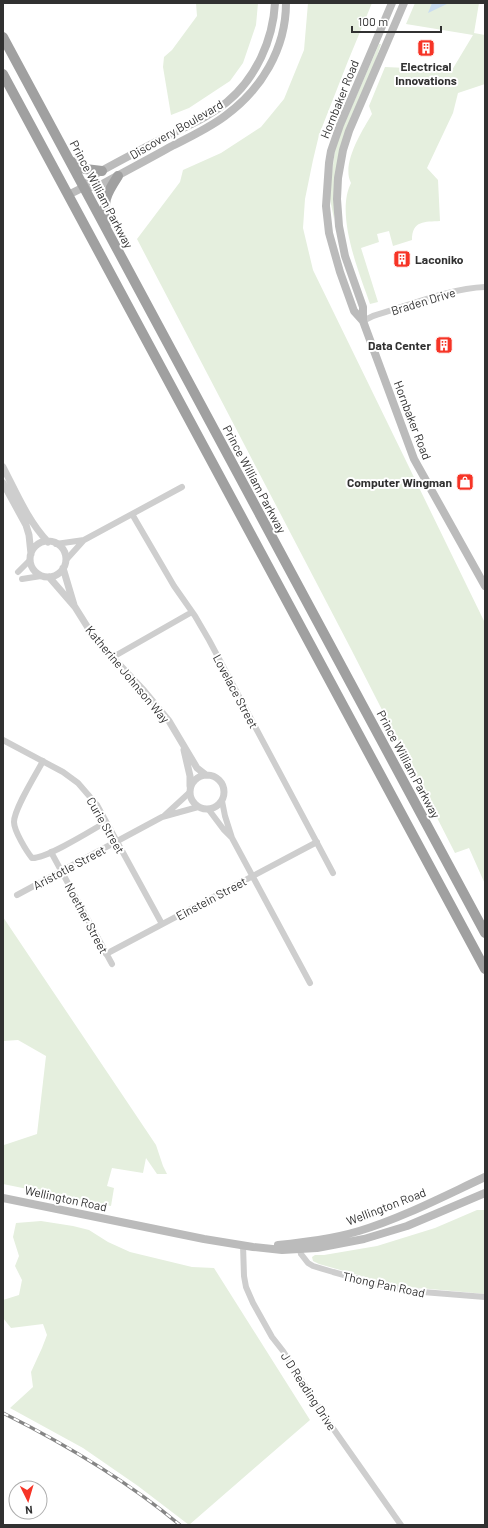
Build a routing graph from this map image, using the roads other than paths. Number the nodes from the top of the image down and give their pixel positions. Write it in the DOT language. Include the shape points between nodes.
graph roads {
  1 [pos="275,3"];
  2 [pos="286,3"];
  3 [pos="392,3"];
  4 [pos="404,3"];
  5 [pos="3,37"];
  6 [pos="260,59"];
  7 [pos="270,64"];
  8 [pos="3,74"];
  9 [pos="70,161"];
  10 [pos="102,171"];
  11 [pos="118,176"];
  12 [pos="84,187"];
  13 [pos="68,196"];
  14 [pos="107,230"];
  15 [pos="485,287"];
  16 [pos="363,321"];
  17 [pos="3,467"];
  18 [pos="3,483"];
  19 [pos="182,487"];
  20 [pos="132,514"];
  21 [pos="84,540"];
  22 [pos="48,542"];
  23 [pos="56,544"];
  24 [pos="30,557"];
  25 [pos="66,560"];
  26 [pos="63,568"];
  27 [pos="18,572"];
  28 [pos="45,576"];
  29 [pos="22,579"];
  30 [pos="485,586"];
  31 [pos="75,607"];
  32 [pos="192,612"];
  33 [pos="113,657"];
  34 [pos="3,740"];
  35 [pos="182,742"];
  36 [pos="43,761"];
  37 [pos="206,775"];
  38 [pos="190,790"];
  39 [pos="222,801"];
  40 [pos="198,807"];
  41 [pos="208,810"];
  42 [pos="162,817"];
  43 [pos="106,822"];
  44 [pos="232,838"];
  45 [pos="116,842"];
  46 [pos="317,842"];
  47 [pos="51,852"];
  48 [pos="62,871"];
  49 [pos="334,873"];
  50 [pos="253,876"];
  51 [pos="17,895"];
  52 [pos="162,924"];
  53 [pos="485,933"];
  54 [pos="106,954"];
  55 [pos="112,964"];
  56 [pos="485,969"];
  57 [pos="310,983"];
  58 [pos="485,1179"];
  59 [pos="485,1193"];
  60 [pos="3,1198"];
  61 [pos="243,1245"];
  62 [pos="299,1246"];
  63 [pos="485,1297"];
  64 [pos="401,1525"];
  1 -- 6 [label="main road, Discovery Boulevard" via="270,35"];
  2 -- 7 [label="main road, Discovery Boulevard" via="281,35"];
  3 -- 16 [label="main road, Hornbaker Road" via="340,125 331,152 329,170 326,217 332,245 354,310"];
  4 -- 16 [label="main road, Hornbaker Road" via="349,131 338,178 339,226 345,256 363,307"];
  5 -- 9 [label="highway, Prince William Parkway"];
  6 -- 7 [label="main road"];
  6 -- 10 [label="main road, Discovery Boulevard" via="247,81 221,107"];
  7 -- 11 [label="main road, Discovery Boulevard" via="256,88 224,117"];
  8 -- 13 [label="highway"];
  9 -- 10 [label="highway" via="88,170"];
  9 -- 12 [label="highway, Prince William Parkway"];
  10 -- 12 [label="main road, Discovery Boulevard" via="94,175"];
  11 -- 12 [label="main road, Discovery Boulevard" via="97,187"];
  11 -- 14 [label="highway" via="104,202"];
  12 -- 13 [label="main road, Discovery Boulevard"];
  12 -- 14 [label="highway, Prince William Parkway"];
  13 -- 56 [label="highway"];
  14 -- 53 [label="highway, Prince William Parkway"];
  15 -- 16 [label="street, Braden Drive" via="454,292"];
  16 -- 30 [label="main road, Hornbaker Road" via="414,459"];
  17 -- 22 [label="street" via="39,533"];
  18 -- 24 [label="street" via="26,526"];
  19 -- 20 [label="street"];
  20 -- 21 [label="street"];
  20 -- 32 [label="street, Lovelace Street"];
  21 -- 23 [label="street"];
  21 -- 25 [label="street"];
  22 -- 23 [label="street"];
  22 -- 24 [label="street" via="37,545"];
  23 -- 25 [label="street" via="62,549"];
  24 -- 27 [label="street"];
  24 -- 28 [label="street" via="34,571"];
  25 -- 26 [label="street"];
  26 -- 28 [label="street" via="57,574"];
  26 -- 31 [label="street, Katherine Johnson Way"];
  28 -- 29 [label="street"];
  28 -- 31 [label="street, Katherine Johnson Way"];
  31 -- 33 [label="street, Katherine Johnson Way" via="95,639"];
  32 -- 33 [label="street"];
  32 -- 46 [label="street, Lovelace Street"];
  33 -- 35 [label="street, Katherine Johnson Way" via="169,721"];
  34 -- 36 [label="street, Curie Street"];
  35 -- 37 [label="street, Katherine Johnson Way" via="197,768"];
  35 -- 38 [label="street, Katherine Johnson Way" via="190,776"];
  36 -- 43 [label="street, Curie Street" via="78,783 97,805"];
  36 -- 47 [label="street" via="19,807 14,824 32,858"];
  37 -- 38 [label="street" via="197,778"];
  37 -- 39 [label="street" via="214,776 222,784"];
  38 -- 40 [label="street" via="193,803"];
  38 -- 42 [label="street, Aristotle Street"];
  39 -- 41 [label="street"];
  39 -- 44 [label="street"];
  40 -- 41 [label="street"];
  40 -- 42 [label="street, Aristotle Street"];
  41 -- 44 [label="street"];
  42 -- 45 [label="street, Aristotle Street"];
  43 -- 45 [label="street, Curie Street"];
  43 -- 47 [label="street"];
  44 -- 50 [label="street"];
  45 -- 48 [label="street, Aristotle Street"];
  45 -- 52 [label="street, Curie Street"];
  46 -- 49 [label="street, Lovelace Street"];
  46 -- 50 [label="street, Einstein Street"];
  47 -- 48 [label="street, Noether Street"];
  48 -- 51 [label="street, Aristotle Street"];
  48 -- 54 [label="street, Noether Street"];
  50 -- 52 [label="street, Einstein Street"];
  50 -- 57 [label="street"];
  52 -- 54 [label="street, Einstein Street"];
  54 -- 55 [label="street, Noether Street"];
  58 -- 62 [label="main road, Wellington Road" via="375,1226"];
  59 -- 62 [label="main road, Wellington Road" via="386,1233 343,1244"];
  60 -- 61 [label="main road, Wellington Road"];
  61 -- 62 [label="main road, Wellington Road"];
  61 -- 64 [label="street, J D Reading Drive" via="246,1287 269,1332"];
  62 -- 63 [label="street, Thong Pan Road" via="304,1259 313,1266 377,1284 426,1293"];
}
